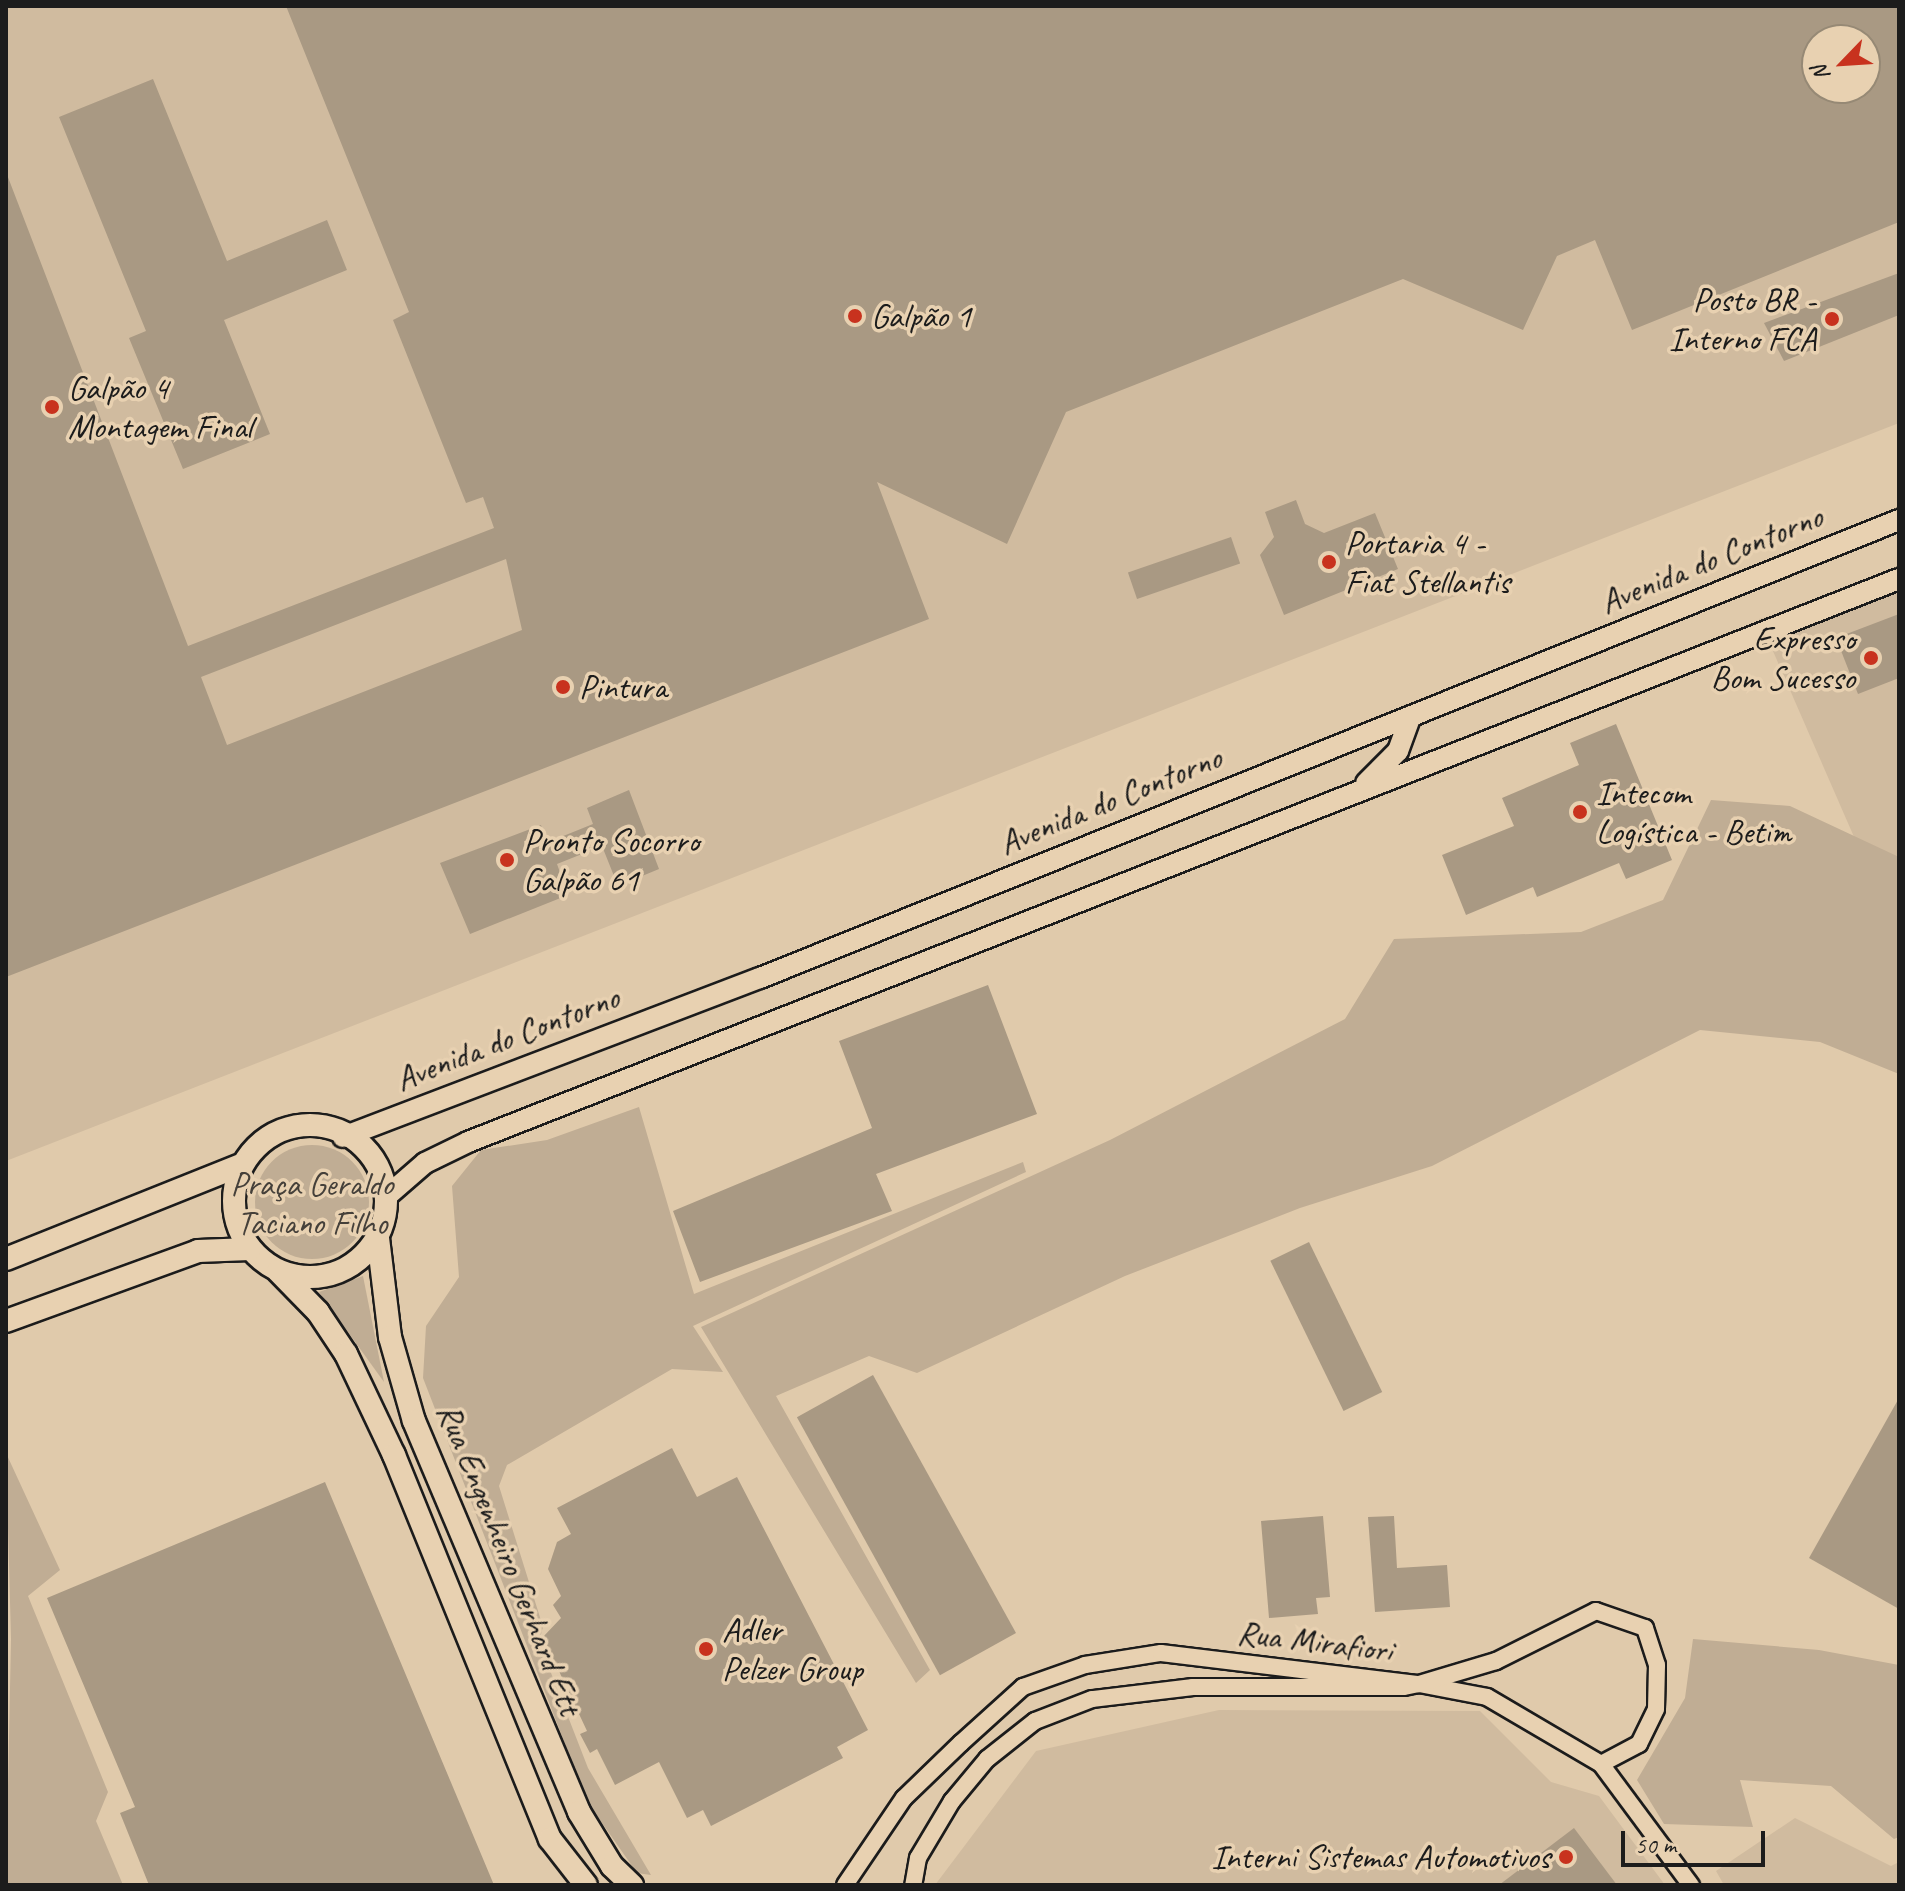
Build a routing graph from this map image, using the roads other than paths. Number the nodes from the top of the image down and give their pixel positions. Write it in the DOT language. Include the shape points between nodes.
graph roads {
  1 [pos="1899,520"];
  2 [pos="1899,579"];
  3 [pos="1411,716"];
  4 [pos="1353,793"];
  5 [pos="343,1137"];
  6 [pos="241,1165"];
  7 [pos="387,1196"];
  8 [pos="378,1238"];
  9 [pos="250,1249"];
  10 [pos="6,1259"];
  11 [pos="278,1271"];
  12 [pos="6,1321"];
  13 [pos="1419,1684"];
  14 [pos="1601,1764"];
  15 [pos="586,1885"];
  16 [pos="632,1885"];
  17 [pos="845,1885"];
  18 [pos="913,1885"];
  19 [pos="1691,1885"];
  1 -- 3 [label="street, Avenida do Contorno"];
  2 -- 4 [label="street"];
  3 -- 4 [label="street" via="1398,751"];
  3 -- 5 [label="street, Avenida do Contorno" via="760,978"];
  4 -- 7 [label="street" via="468,1142 425,1163"];
  5 -- 6 [label="main road" via="318,1124 295,1125 264,1140"];
  5 -- 7 [label="main road" via="358,1141 373,1156"];
  6 -- 9 [label="main road" via="233,1208"];
  6 -- 10 [label="main road"];
  7 -- 8 [label="main road"];
  8 -- 11 [label="main road" via="345,1270 301,1278"];
  8 -- 16 [label="main road, Rua Engenheiro Gerhard Ett" via="390,1337 414,1421 579,1812"];
  9 -- 11 [label="main road"];
  9 -- 12 [label="main road" via="198,1251"];
  11 -- 15 [label="main road, Rua Engenheiro Gerhard Ett" via="318,1312 346,1354 394,1455 550,1839"];
  13 -- 14 [label="street" via="1487,1697"];
  13 -- 14 [label="street" via="1496,1661 1596,1611 1645,1628 1657,1665 1656,1709 1639,1744"];
  13 -- 17 [label="street, Rua Mirafiori" via="1161,1653 1085,1665 1023,1687 904,1798"];
  13 -- 18 [label="street, Rua Mirafiori" via="1193,1687 1092,1699 1035,1721 987,1759 952,1801 918,1858"];
  14 -- 19 [label="street"];
}
